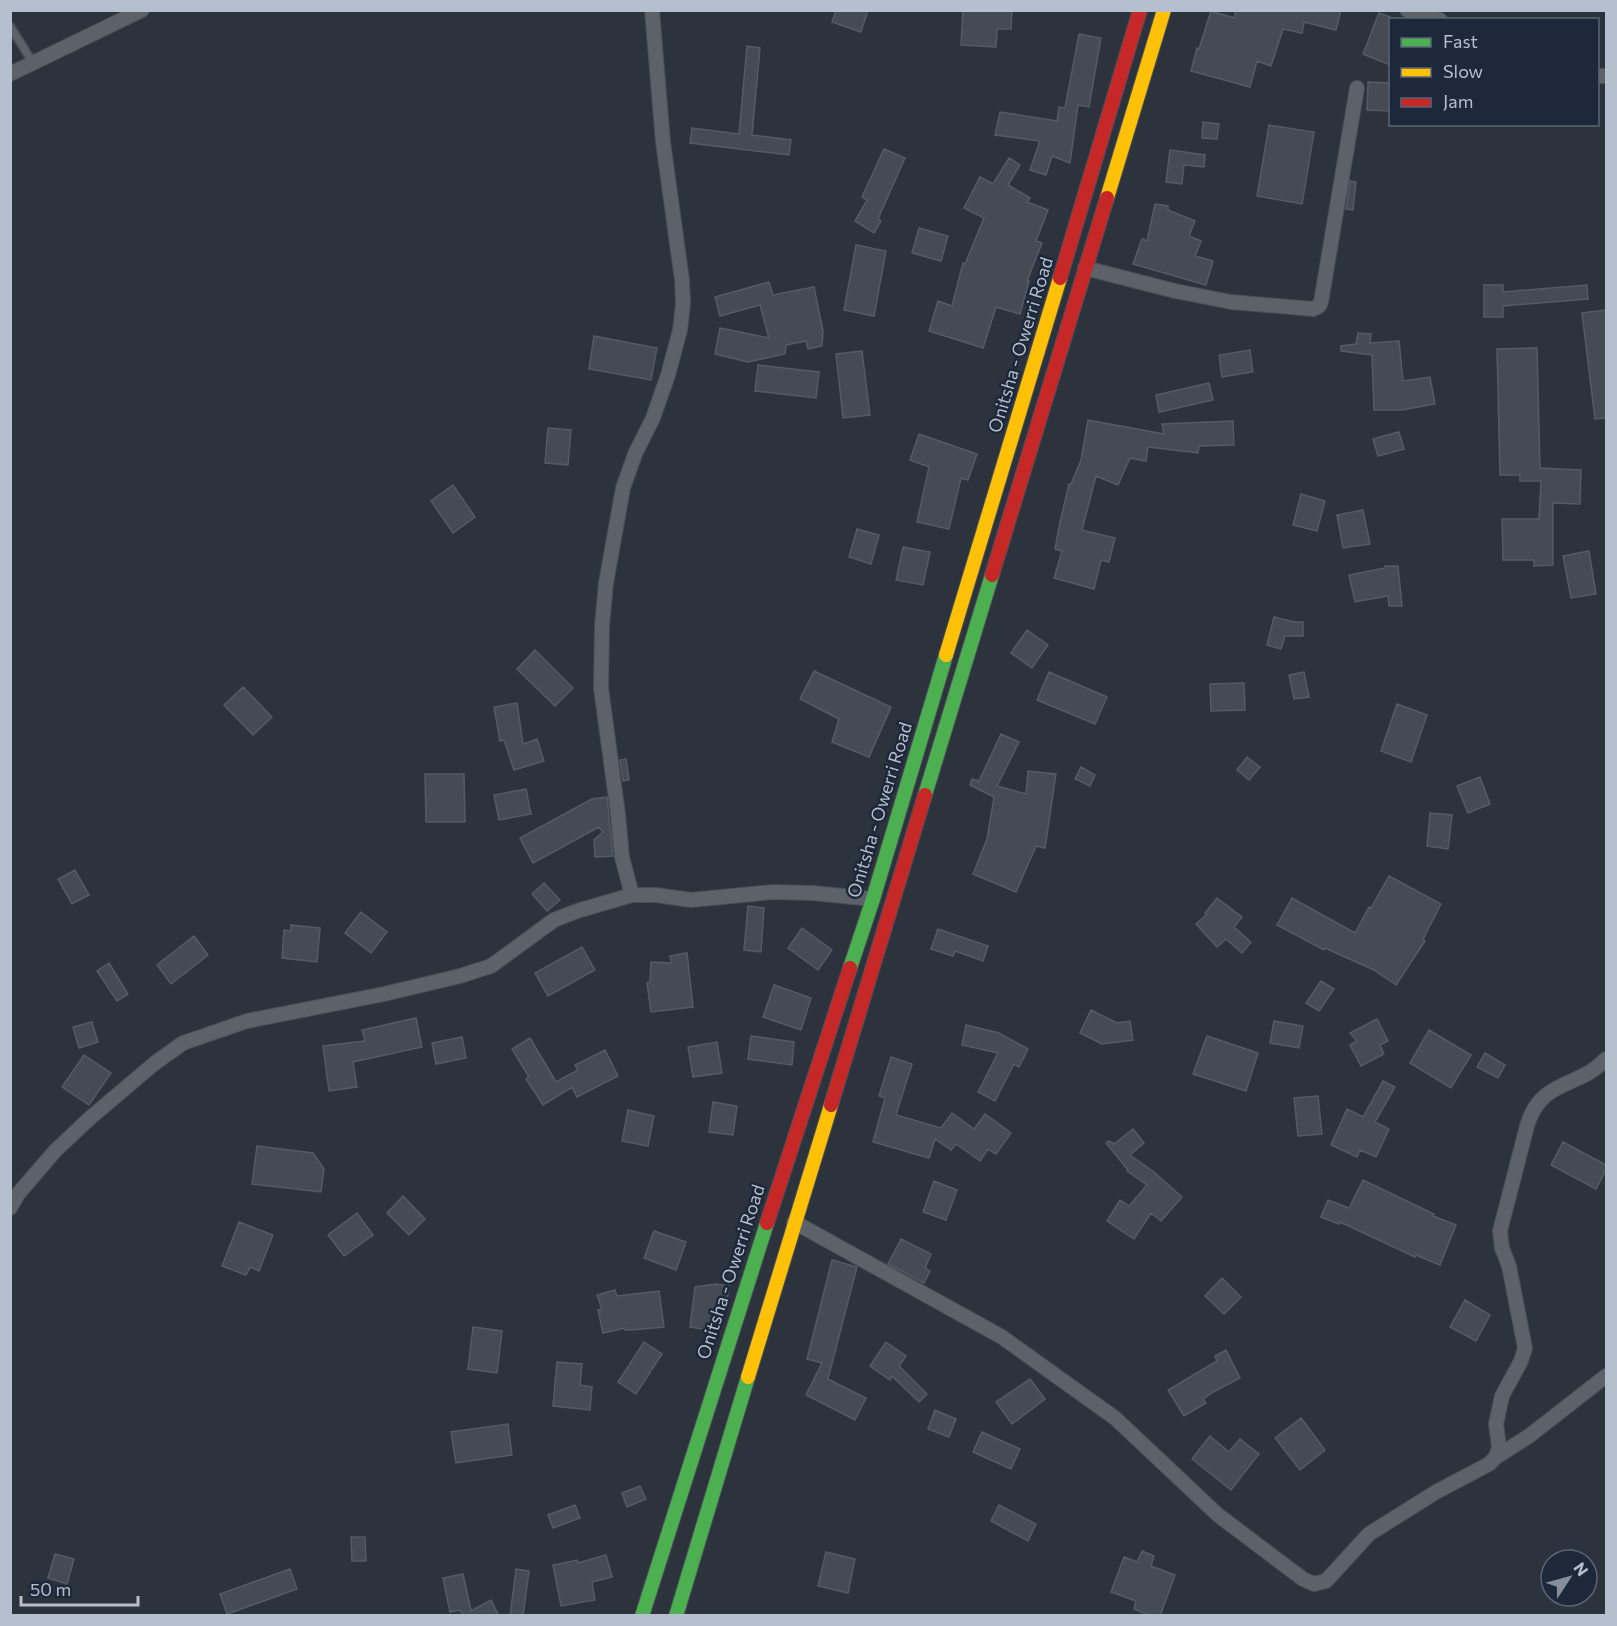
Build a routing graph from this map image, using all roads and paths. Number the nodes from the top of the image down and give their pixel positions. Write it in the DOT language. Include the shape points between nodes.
graph roads {
  1 [pos="142,10"];
  2 [pos="652,10"];
  3 [pos="1140,10"];
  4 [pos="1164,10"];
  5 [pos="1407,10"];
  6 [pos="1433,18"];
  7 [pos="10,26"];
  8 [pos="33,63"];
  9 [pos="10,74"];
  10 [pos="1357,88"];
  11 [pos="1085,268"];
  12 [pos="632,895"];
  13 [pos="873,899"];
  14 [pos="1606,1059"];
  15 [pos="14,1191"];
  16 [pos="10,1208"];
  17 [pos="794,1222"];
  18 [pos="1606,1376"];
  19 [pos="1496,1457"];
  20 [pos="642,1616"];
  21 [pos="676,1616"];
  1 -- 8 [label="street"];
  2 -- 12 [label="street" via="683,304 668,375 623,488 603,615 601,688 622,857"];
  3 -- 13 [label="highway, Onitsha - Owerri Road"];
  4 -- 11 [label="highway, Onitsha - Owerri Road"];
  5 -- 6 [label="street"];
  7 -- 8 [label="lane"];
  8 -- 9 [label="street"];
  10 -- 11 [label="street" via="1319,306 1313,309 1231,302"];
  11 -- 17 [label="highway, Onitsha - Owerri Road"];
  12 -- 13 [label="street" via="691,900 783,892"];
  12 -- 15 [label="street" via="554,920 491,966 384,994 247,1021 183,1043 90,1118"];
  13 -- 20 [label="highway, Onitsha - Owerri Road"];
  14 -- 19 [label="street" via="1599,1067 1546,1094 1531,1113 1527,1126 1500,1231 1525,1348 1502,1396 1496,1424"];
  15 -- 16 [label="street"];
  17 -- 19 [label="street" via="1002,1337 1116,1418 1218,1515 1314,1584 1326,1581 1369,1534"];
  17 -- 21 [label="highway, Onitsha - Owerri Road"];
  18 -- 19 [label="street"];
}
